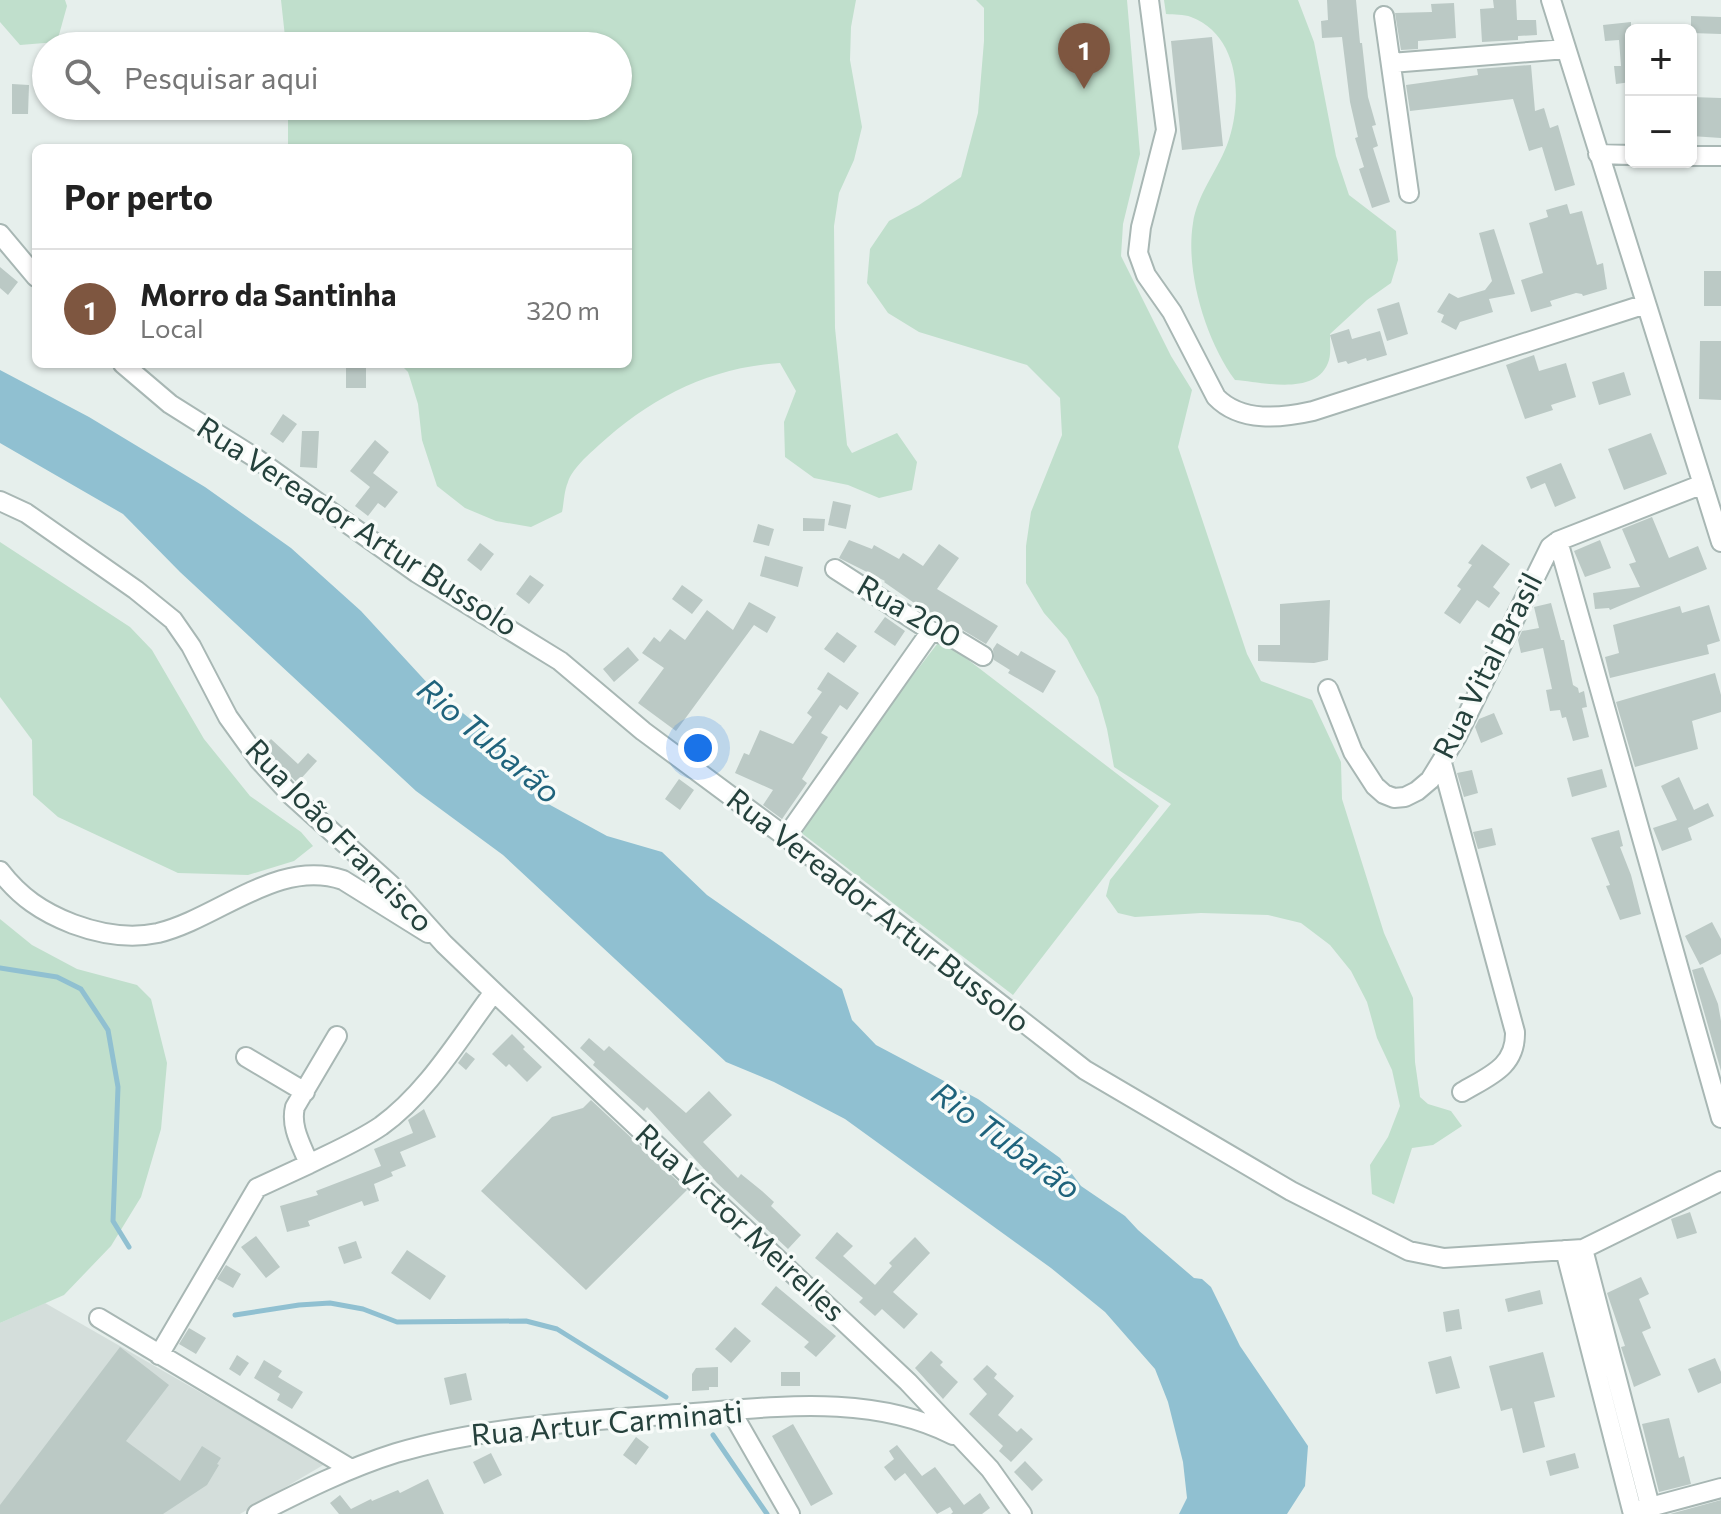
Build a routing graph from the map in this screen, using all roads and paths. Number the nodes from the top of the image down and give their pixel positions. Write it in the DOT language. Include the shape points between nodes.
graph roads {
  1 [pos="1149,0"];
  2 [pos="1551,0"];
  3 [pos="1384,16"];
  4 [pos="1566,49"];
  5 [pos="1391,63"];
  6 [pos="1598,154"];
  7 [pos="1625,155"];
  8 [pos="1697,156"];
  9 [pos="1721,156"];
  10 [pos="1409,193"];
  11 [pos="0,234"];
  12 [pos="32,272"];
  13 [pos="1646,304"];
  14 [pos="128,368"];
  15 [pos="1703,484"];
  16 [pos="0,501"];
  17 [pos="1558,541"];
  18 [pos="1721,542"];
  19 [pos="835,569"];
  20 [pos="931,631"];
  21 [pos="983,656"];
  22 [pos="1328,689"];
  23 [pos="1442,763"];
  24 [pos="786,837"];
  25 [pos="0,871"];
  26 [pos="444,944"];
  27 [pos="494,992"];
  28 [pos="337,1036"];
  29 [pos="246,1057"];
  30 [pos="305,1092"];
  31 [pos="1462,1092"];
  32 [pos="1721,1118"];
  33 [pos="309,1164"];
  34 [pos="1721,1181"];
  35 [pos="1574,1249"];
  36 [pos="99,1318"];
  37 [pos="159,1355"];
  38 [pos="731,1411"];
  39 [pos="966,1441"];
  40 [pos="351,1469"];
  41 [pos="1721,1488"];
  42 [pos="1642,1512"];
  43 [pos="257,1514"];
  44 [pos="790,1514"];
  45 [pos="1022,1514"];
  1 -- 13 [label="street" via="1166,130 1138,253 1222,403 1268,417 1313,411"];
  2 -- 4 [label="street"];
  3 -- 5 [label="street"];
  4 -- 5 [label="street"];
  4 -- 6 [label="street"];
  5 -- 10 [label="street"];
  6 -- 7 [label="street"];
  6 -- 13 [label="street"];
  8 -- 9 [label="street"];
  11 -- 12 [label="street"];
  13 -- 15 [label="street"];
  14 -- 24 [label="street, Rua Vereador Artur Bussolo" via="170,404 417,573 560,661 643,731"];
  15 -- 17 [label="street, Rua Vital Brasil"];
  15 -- 18 [label="street"];
  16 -- 26 [label="street, Rua João Francisco" via="26,513 173,620 213,693 259,760 412,905"];
  17 -- 23 [label="street, Rua Vital Brasil" via="1543,557"];
  17 -- 32 [label="street"];
  19 -- 20 [label="street, Rua 200"];
  20 -- 21 [label="street, Rua 200"];
  20 -- 24 [label="street"];
  22 -- 23 [label="street, Rua Vital Brasil" via="1353,752 1384,794 1405,797 1417,791"];
  23 -- 31 [label="street" via="1515,1032 1510,1058"];
  24 -- 35 [label="street, Rua Vereador Artur Bussolo" via="1085,1070 1291,1191 1424,1255 1465,1258"];
  25 -- 26 [label="street" via="15,891 54,917 85,929 132,936 178,927 271,883 327,874"];
  26 -- 27 [label="street, Rua Victor Meirelles"];
  27 -- 33 [label="street" via="397,1113"];
  27 -- 39 [label="street, Rua Victor Meirelles"];
  28 -- 30 [label="street"];
  29 -- 30 [label="street"];
  30 -- 33 [label="street" via="293,1116"];
  33 -- 37 [label="street" via="257,1188"];
  34 -- 35 [label="street"];
  35 -- 42 [label="street"];
  36 -- 37 [label="street"];
  37 -- 40 [label="street"];
  38 -- 39 [label="street, Rua Artur Carminati" via="819,1406 884,1412 936,1426"];
  38 -- 40 [label="street, Rua Artur Carminati" via="495,1431 414,1448"];
  38 -- 44 [label="street"];
  39 -- 45 [label="street, Rua Victor Meirelles"];
  40 -- 43 [label="street, Rua Artur Carminati"];
  41 -- 42 [label="street"];
}
